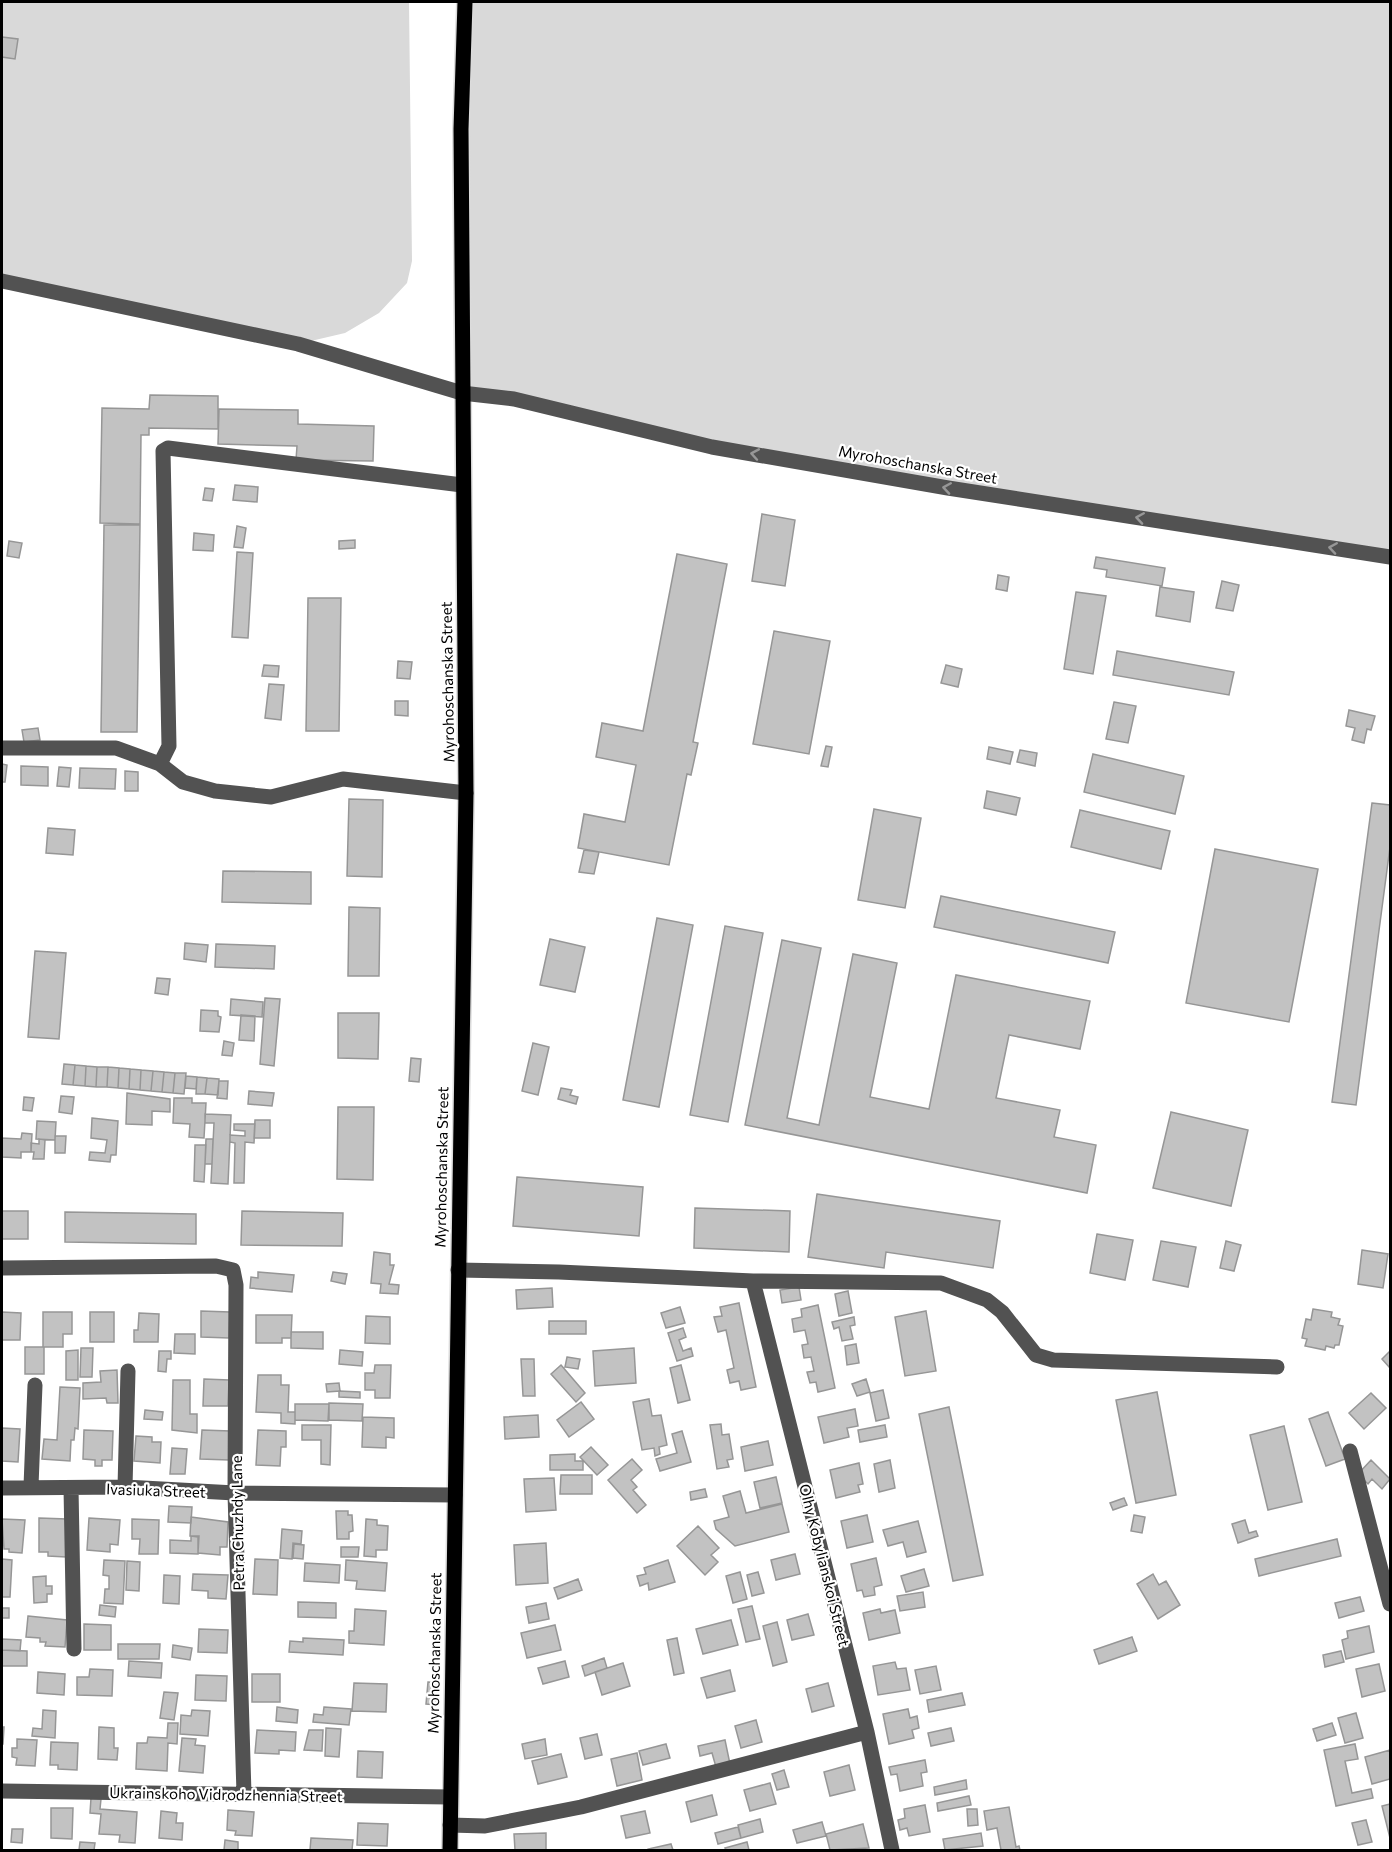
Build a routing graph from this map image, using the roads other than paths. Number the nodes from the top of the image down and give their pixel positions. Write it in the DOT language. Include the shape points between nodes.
graph roads {
  1 [pos="465,2"];
  2 [pos="2,281"];
  3 [pos="462,393"];
  4 [pos="462,485"];
  5 [pos="1390,557"];
  6 [pos="2,748"];
  7 [pos="160,764"];
  8 [pos="466,793"];
  9 [pos="2,1268"];
  10 [pos="458,1270"];
  11 [pos="753,1281"];
  12 [pos="1277,1367"];
  13 [pos="128,1371"];
  14 [pos="35,1385"];
  15 [pos="1350,1451"];
  16 [pos="31,1486"];
  17 [pos="125,1487"];
  18 [pos="2,1488"];
  19 [pos="71,1488"];
  20 [pos="235,1493"];
  21 [pos="455,1495"];
  22 [pos="1390,1604"];
  23 [pos="74,1649"];
  24 [pos="867,1732"];
  25 [pos="2,1791"];
  26 [pos="244,1794"];
  27 [pos="450,1797"];
  28 [pos="450,1825"];
  29 [pos="450,1851"];
  30 [pos="892,1851"];
  1 -- 3 [label="main road" via="461,129"];
  2 -- 3 [label="street" via="298,344"];
  3 -- 4 [label="main road, Myrohoschanska Street"];
  5 -- 3 [label="street, Myrohoschanska Street, one-way" via="712,447 514,399"];
  4 -- 7 [label="street" via="168,448 163,451 169,746"];
  4 -- 8 [label="main road, Myrohoschanska Street"];
  6 -- 7 [label="street" via="116,748"];
  7 -- 8 [label="street" via="183,782 215,791 271,797 343,779"];
  8 -- 10 [label="main road, Myrohoschanska Street"];
  9 -- 20 [label="street, Petra Chuzhdy Lane" via="216,1266 233,1270"];
  10 -- 11 [label="street"];
  10 -- 21 [label="main road, Myrohoschanska Street"];
  11 -- 12 [label="street" via="941,1283 987,1300 1002,1312 1036,1355 1053,1360"];
  11 -- 24 [label="street, Olhy Kobylianskoi Street"];
  13 -- 17 [label="street"];
  14 -- 16 [label="street"];
  15 -- 22 [label="street"];
  16 -- 18 [label="street, Ivasiuka Street"];
  16 -- 19 [label="street, Ivasiuka Street"];
  17 -- 19 [label="street, Ivasiuka Street"];
  17 -- 20 [label="street, Ivasiuka Street"];
  19 -- 23 [label="street"];
  20 -- 21 [label="street, Ivasiuka Street"];
  20 -- 26 [label="street, Petra Chuzhdy Lane"];
  21 -- 27 [label="main road, Myrohoschanska Street"];
  24 -- 28 [label="street" via="581,1807 485,1826"];
  24 -- 30 [label="street, Olhy Kobylianskoi Street"];
  25 -- 26 [label="street, Ukrainskoho Vidrodzhennia Street"];
  26 -- 27 [label="street, Ukrainskoho Vidrodzhennia Street"];
  27 -- 28 [label="main road, Myrohoschanska Street"];
  28 -- 29 [label="main road, Myrohoschanska Street"];
}
